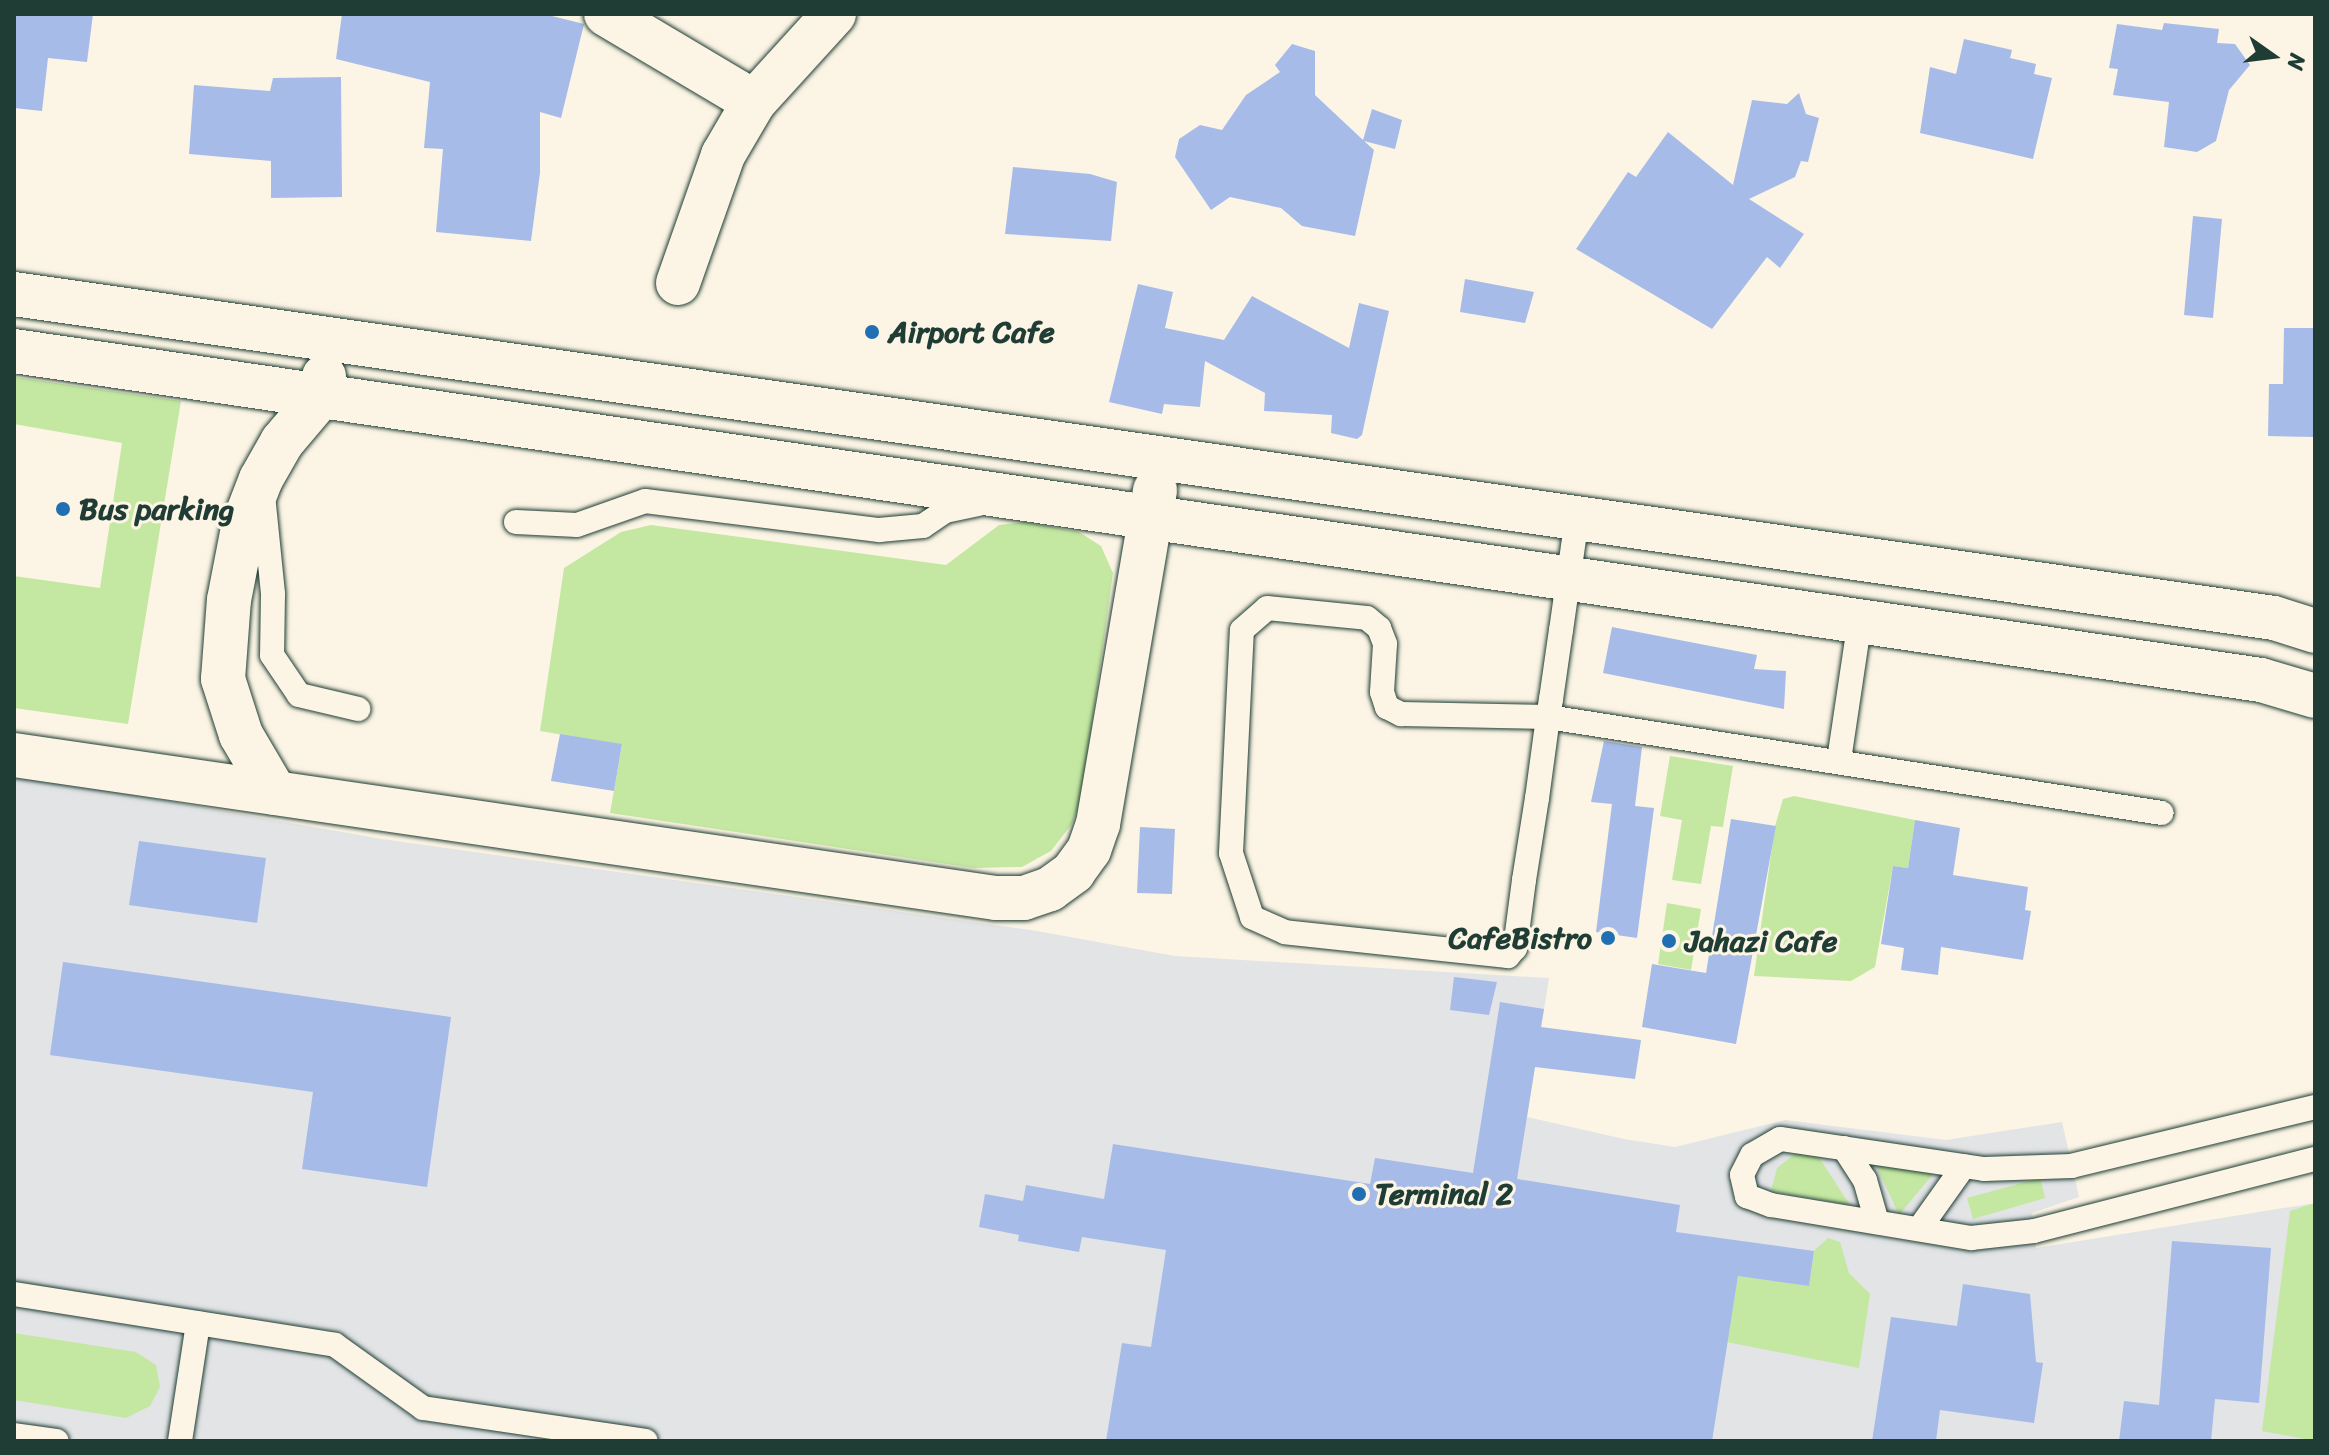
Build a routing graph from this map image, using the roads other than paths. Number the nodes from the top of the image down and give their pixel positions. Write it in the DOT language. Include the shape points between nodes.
graph roads {
  1 [pos="606,14"];
  2 [pos="834,14"];
  3 [pos="754,102"];
  4 [pos="678,283"];
  5 [pos="14,294"];
  6 [pos="330,339"];
  7 [pos="14,351"];
  8 [pos="320,397"];
  9 [pos="1160,458"];
  10 [pos="261,479"];
  11 [pos="1008,497"];
  12 [pos="1150,518"];
  13 [pos="1577,518"];
  14 [pos="516,522"];
  15 [pos="1568,579"];
  16 [pos="1860,620"];
  17 [pos="2315,631"];
  18 [pos="2315,696"];
  19 [pos="358,709"];
  20 [pos="1548,717"];
  21 [pos="14,755"];
  22 [pos="1839,760"];
  23 [pos="275,793"];
  24 [pos="2162,813"];
  25 [pos="2315,1107"];
  26 [pos="1844,1148"];
  27 [pos="2315,1159"];
  28 [pos="1964,1166"];
  29 [pos="1877,1222"];
  30 [pos="1919,1229"];
  31 [pos="14,1294"];
  32 [pos="198,1323"];
  33 [pos="14,1435"];
  34 [pos="57,1441"];
  35 [pos="180,1441"];
  36 [pos="646,1441"];
  1 -- 3 [label="street"];
  2 -- 3 [label="street"];
  3 -- 4 [label="street" via="723,155"];
  5 -- 6 [label="street"];
  6 -- 8 [label="street"];
  6 -- 9 [label="street"];
  7 -- 8 [label="street"];
  8 -- 10 [label="street" via="282,442"];
  8 -- 11 [label="street"];
  9 -- 12 [label="street"];
  9 -- 13 [label="street"];
  10 -- 19 [label="lane" via="273,594 272,655 299,695"];
  10 -- 23 [label="street" via="244,523 229,600 223,679 241,735"];
  11 -- 12 [label="street"];
  11 -- 14 [label="lane" via="945,511 923,526 879,530 645,501 577,525"];
  12 -- 15 [label="street"];
  12 -- 23 [label="street" via="1089,850 1073,872 1050,889 1024,898"];
  13 -- 15 [label="lane"];
  13 -- 17 [label="street" via="2274,618"];
  15 -- 16 [label="street"];
  15 -- 20 [label="lane"];
  16 -- 18 [label="street" via="2261,680"];
  16 -- 22 [label="lane"];
  20 -- 20 [label="lane" via="1401,714 1387,707 1382,692 1385,644 1379,628 1367,618 1267,608 1242,630 1231,853 1252,917 1285,932 1508,956 1515,948"];
  20 -- 22 [label="lane"];
  21 -- 23 [label="street"];
  22 -- 24 [label="lane"];
  25 -- 28 [label="lane" via="2072,1166"];
  26 -- 28 [label="lane"];
  26 -- 29 [label="lane" via="1865,1180"];
  26 -- 29 [label="lane" via="1780,1139 1752,1155 1742,1175 1747,1196"];
  27 -- 30 [label="lane" via="2034,1231 1971,1238"];
  28 -- 30 [label="lane"];
  29 -- 30 [label="lane"];
  31 -- 32 [label="lane"];
  32 -- 35 [label="lane"];
  32 -- 36 [label="lane" via="335,1345 423,1408"];
  33 -- 34 [label="lane"];
}
